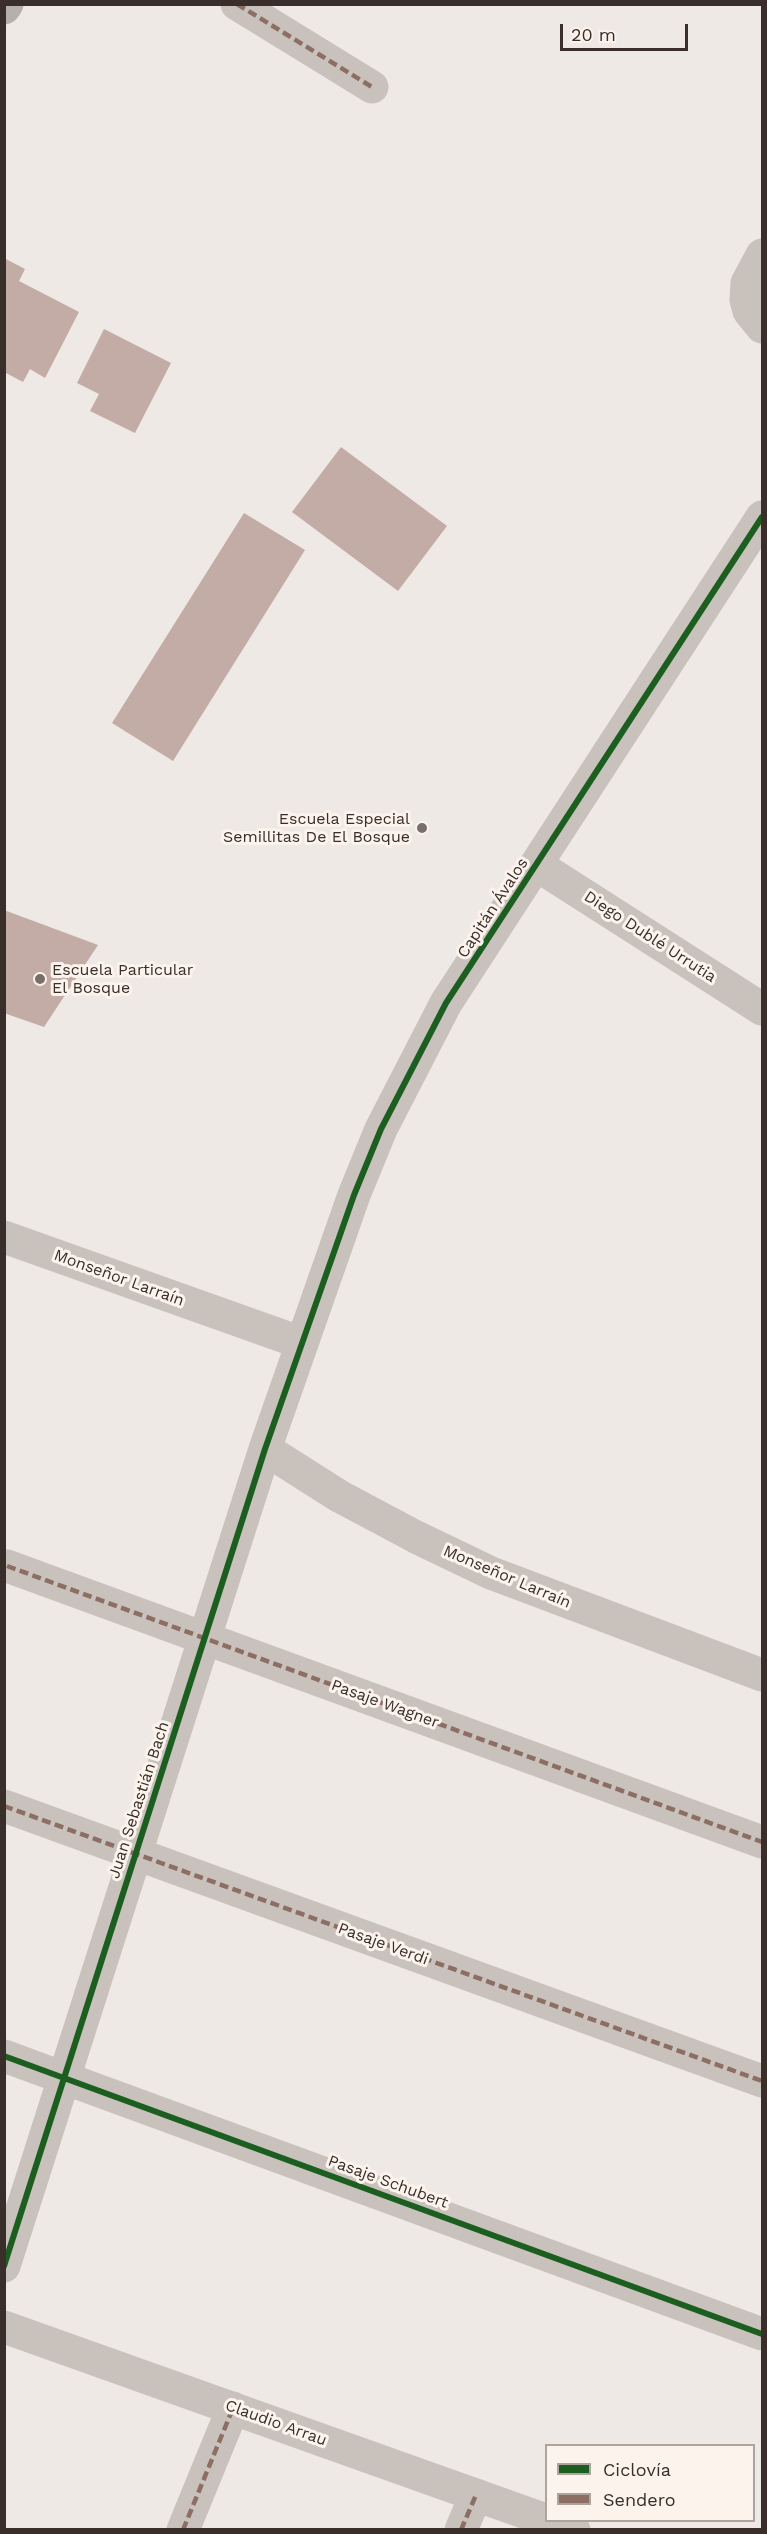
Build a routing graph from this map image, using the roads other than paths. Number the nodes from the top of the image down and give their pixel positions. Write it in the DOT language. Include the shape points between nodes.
graph roads {
  1 [pos="7,4"];
  2 [pos="237,4"];
  3 [pos="4,8"];
  4 [pos="372,87"];
  5 [pos="762,255"];
  6 [pos="762,327"];
  7 [pos="762,517"];
  8 [pos="537,865"];
  9 [pos="762,1009"];
  10 [pos="4,1237"];
  11 [pos="302,1344"];
  12 [pos="265,1449"];
  13 [pos="7,1566"];
  14 [pos="205,1638"];
  15 [pos="762,1675"];
  16 [pos="4,1806"];
  17 [pos="762,1842"];
  18 [pos="136,1854"];
  19 [pos="4,2056"];
  20 [pos="65,2078"];
  21 [pos="762,2081"];
  22 [pos="4,2266"];
  23 [pos="4,2327"];
  24 [pos="762,2334"];
  25 [pos="233,2408"];
  26 [pos="476,2495"];
  27 [pos="545,2519"];
  28 [pos="554,2522"];
  29 [pos="183,2529"];
  30 [pos="461,2529"];
  31 [pos="574,2529"];
  1 -- 3 [label="main road"];
  2 -- 4 [label="street"];
  5 -- 6 [label="street" via="747,283 746,300 749,311"];
  7 -- 8 [label="street, Capitán Ávalos"];
  8 -- 9 [label="street, Diego Dublé Urrutia"];
  8 -- 11 [label="street, Capitán Ávalos" via="446,1004 412,1065 354,1195"];
  10 -- 11 [label="street, Monseñor Larraín"];
  11 -- 12 [label="street, Juan Sebastián Bach"];
  12 -- 14 [label="street, Juan Sebastián Bach"];
  12 -- 15 [label="street, Monseñor Larraín" via="339,1496 491,1574"];
  13 -- 14 [label="street, Pasaje Wagner"];
  14 -- 17 [label="street, Pasaje Wagner"];
  14 -- 18 [label="street, Juan Sebastián Bach"];
  16 -- 18 [label="street, Pasaje Verdi"];
  18 -- 20 [label="street, Juan Sebastián Bach"];
  18 -- 21 [label="street, Pasaje Verdi"];
  19 -- 20 [label="street, Pasaje Schubert"];
  20 -- 22 [label="street, Juan Sebastián Bach"];
  20 -- 24 [label="street, Pasaje Schubert"];
  23 -- 25 [label="street, Claudio Arrau"];
  25 -- 26 [label="street, Claudio Arrau"];
  25 -- 29 [label="street"];
  26 -- 27 [label="street, Claudio Arrau"];
  26 -- 30 [label="street"];
  28 -- 31 [label="street, Claudio Arrau"];
}
